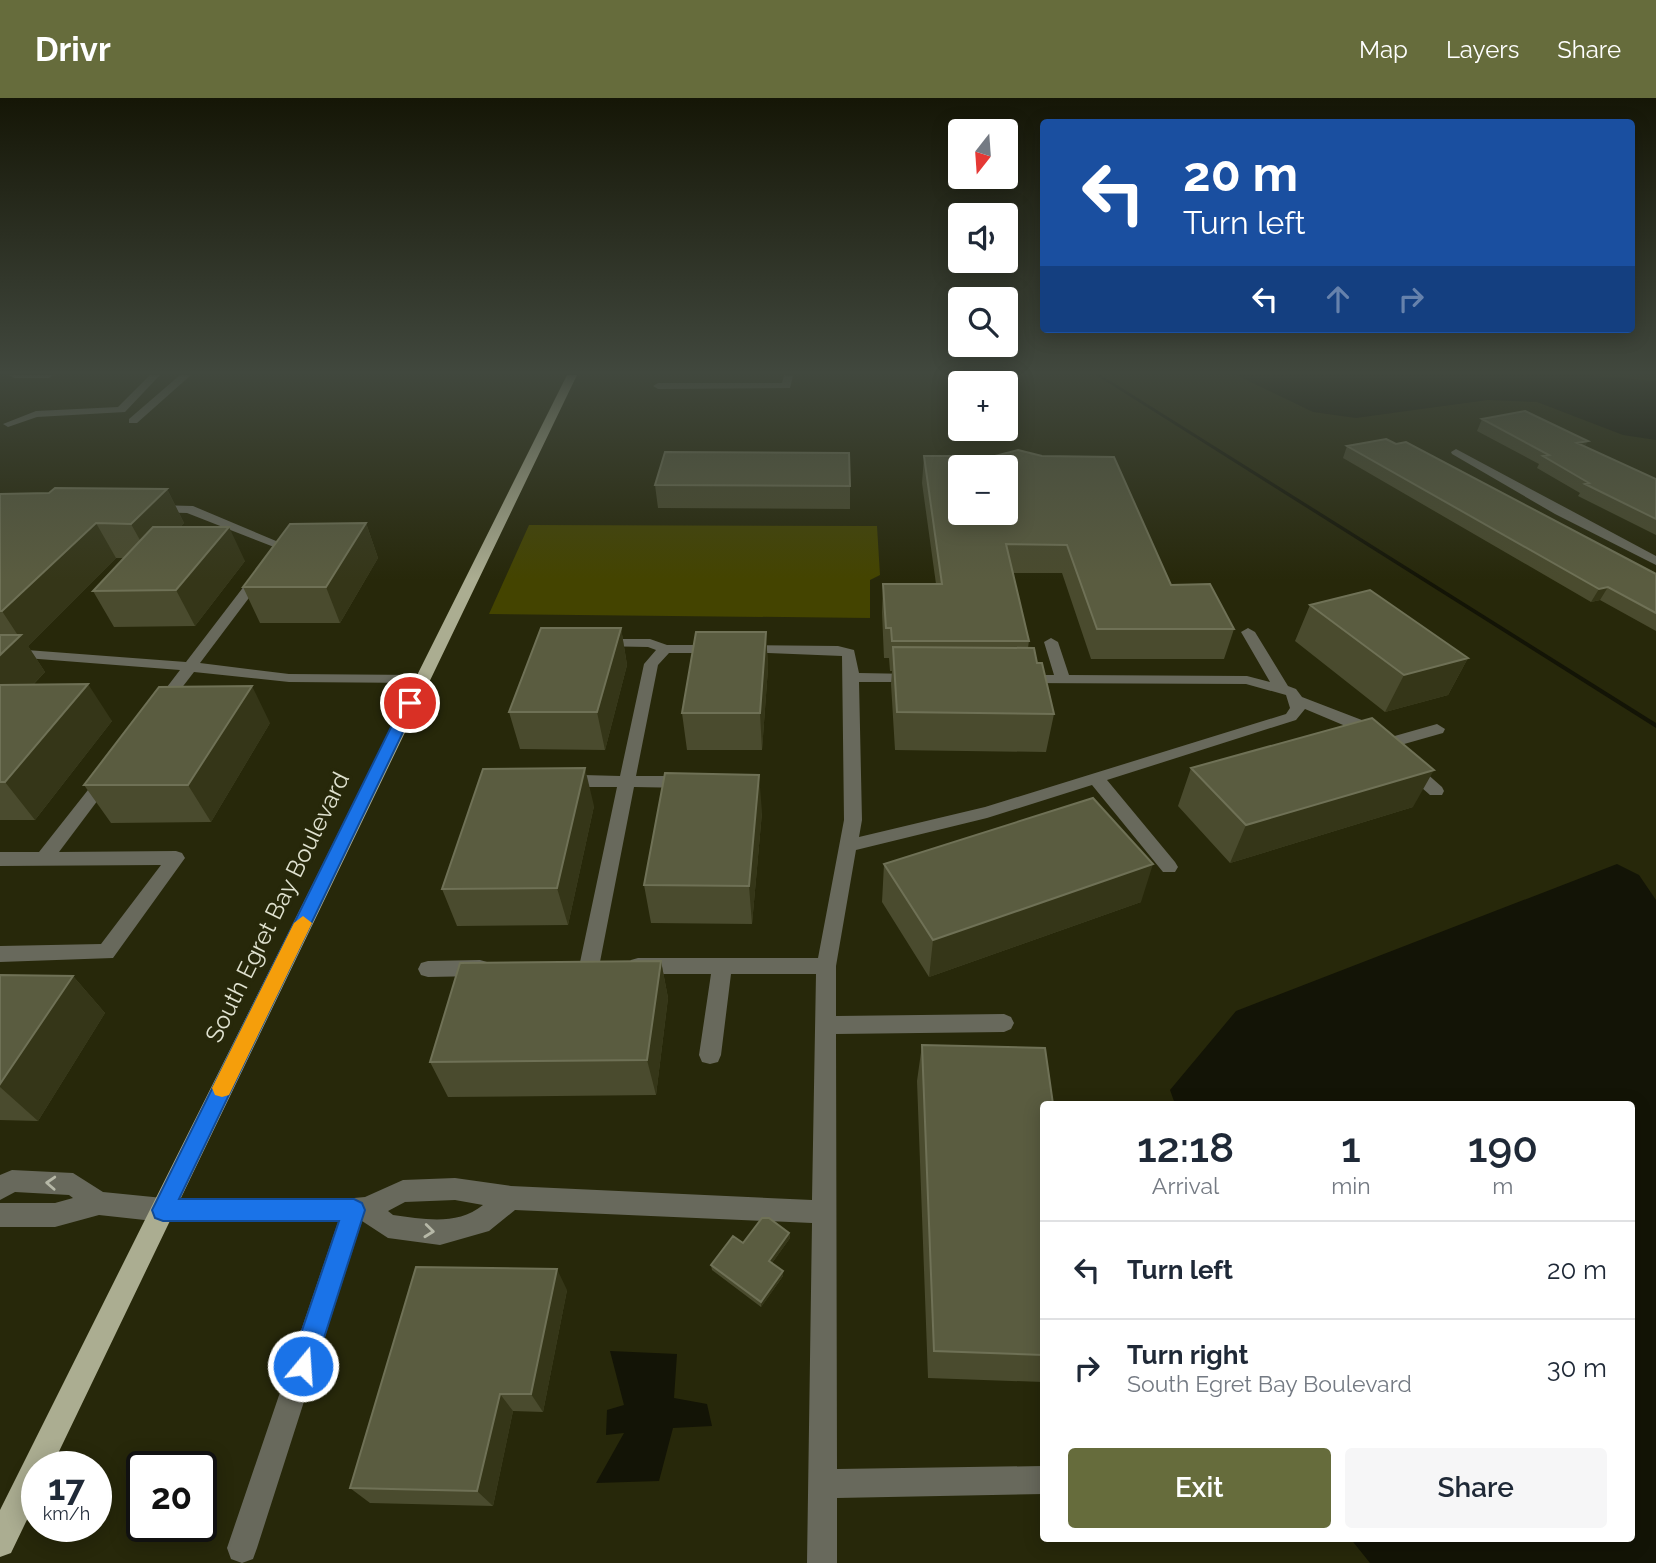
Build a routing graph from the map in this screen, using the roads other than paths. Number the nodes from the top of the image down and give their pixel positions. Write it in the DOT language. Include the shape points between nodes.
graph roads {
  1 [pos="538,443"];
  2 [pos="1456,452"];
  3 [pos="135,509"];
  4 [pos="1656,561"];
  5 [pos="1248,632"];
  6 [pos="587,642"];
  7 [pos="1051,642"];
  8 [pos="665,649"];
  9 [pos="0,652"];
  10 [pos="190,667"];
  11 [pos="852,677"];
  12 [pos="926,678"];
  13 [pos="1008,678"];
  14 [pos="422,679"];
  15 [pos="1063,679"];
  16 [pos="1281,688"];
  17 [pos="1297,700"];
  18 [pos="151,719"];
  19 [pos="1437,729"];
  20 [pos="1383,745"];
  21 [pos="120,760"];
  22 [pos="1096,778"];
  23 [pos="583,781"];
  24 [pos="626,781"];
  25 [pos="698,782"];
  26 [pos="1436,791"];
  27 [pos="848,846"];
  28 [pos="0,859"];
  29 [pos="44,859"];
  30 [pos="1169,867"];
  31 [pos="0,954"];
  32 [pos="722,966"];
  33 [pos="826,966"];
  34 [pos="562,967"];
  35 [pos="589,967"];
  36 [pos="495,968"];
  37 [pos="428,969"];
  38 [pos="1003,1023"];
  39 [pos="825,1025"];
  40 [pos="710,1055"];
  41 [pos="0,1189"];
  42 [pos="512,1198"];
  43 [pos="99,1203"];
  44 [pos="163,1210"];
  45 [pos="361,1210"];
  46 [pos="824,1212"];
  47 [pos="0,1215"];
  48 [pos="45,1451"];
  49 [pos="1040,1480"];
  50 [pos="823,1484"];
  51 [pos="21,1499"];
  52 [pos="0,1542"];
  53 [pos="242,1548"];
  54 [pos="822,1563"];
  1 -- 14 [label="main road, South Egret Bay Boulevard"];
  2 -- 4 [label="street"];
  3 -- 10 [label="street" via="189,509 282,546"];
  5 -- 16 [label="street"];
  6 -- 8 [label="street" via="650,643"];
  7 -- 15 [label="street"];
  8 -- 11 [label="street" via="838,650 849,653"];
  8 -- 24 [label="street" via="651,664"];
  9 -- 10 [label="street"];
  10 -- 14 [label="street" via="289,678"];
  10 -- 18 [label="street"];
  11 -- 12 [label="street"];
  11 -- 27 [label="street" via="853,820"];
  13 -- 15 [label="street"];
  14 -- 44 [label="main road, South Egret Bay Boulevard"];
  15 -- 16 [label="street" via="1247,680"];
  16 -- 17 [label="street"];
  17 -- 20 [label="street" via="1361,726"];
  17 -- 22 [label="street" via="1291,718"];
  19 -- 20 [label="street"];
  20 -- 26 [label="street"];
  21 -- 29 [label="street"];
  22 -- 27 [label="street" via="986,812"];
  22 -- 30 [label="street"];
  23 -- 24 [label="street"];
  24 -- 25 [label="street"];
  24 -- 35 [label="street"];
  27 -- 33 [label="street"];
  28 -- 29 [label="street"];
  29 -- 31 [label="street" via="176,858 106,952"];
  32 -- 33 [label="street"];
  32 -- 35 [label="street"];
  32 -- 40 [label="street"];
  33 -- 39 [label="street"];
  34 -- 35 [label="street"];
  36 -- 37 [label="street"];
  38 -- 39 [label="street"];
  39 -- 46 [label="street"];
  43 -- 41 [label="street, one-way" via="73,1184 12,1181"];
  42 -- 45 [label="street" via="455,1189 403,1191"];
  45 -- 42 [label="street, one-way" via="388,1226 440,1233 480,1223"];
  42 -- 46 [label="street"];
  43 -- 44 [label="street"];
  43 -- 47 [label="street" via="55,1215"];
  44 -- 45 [label="street"];
  44 -- 48 [label="main road, South Egret Bay Boulevard"];
  45 -- 53 [label="street"];
  46 -- 50 [label="street"];
  49 -- 50 [label="street"];
  50 -- 54 [label="street"];
  51 -- 52 [label="main road, South Egret Bay Boulevard"];
}
